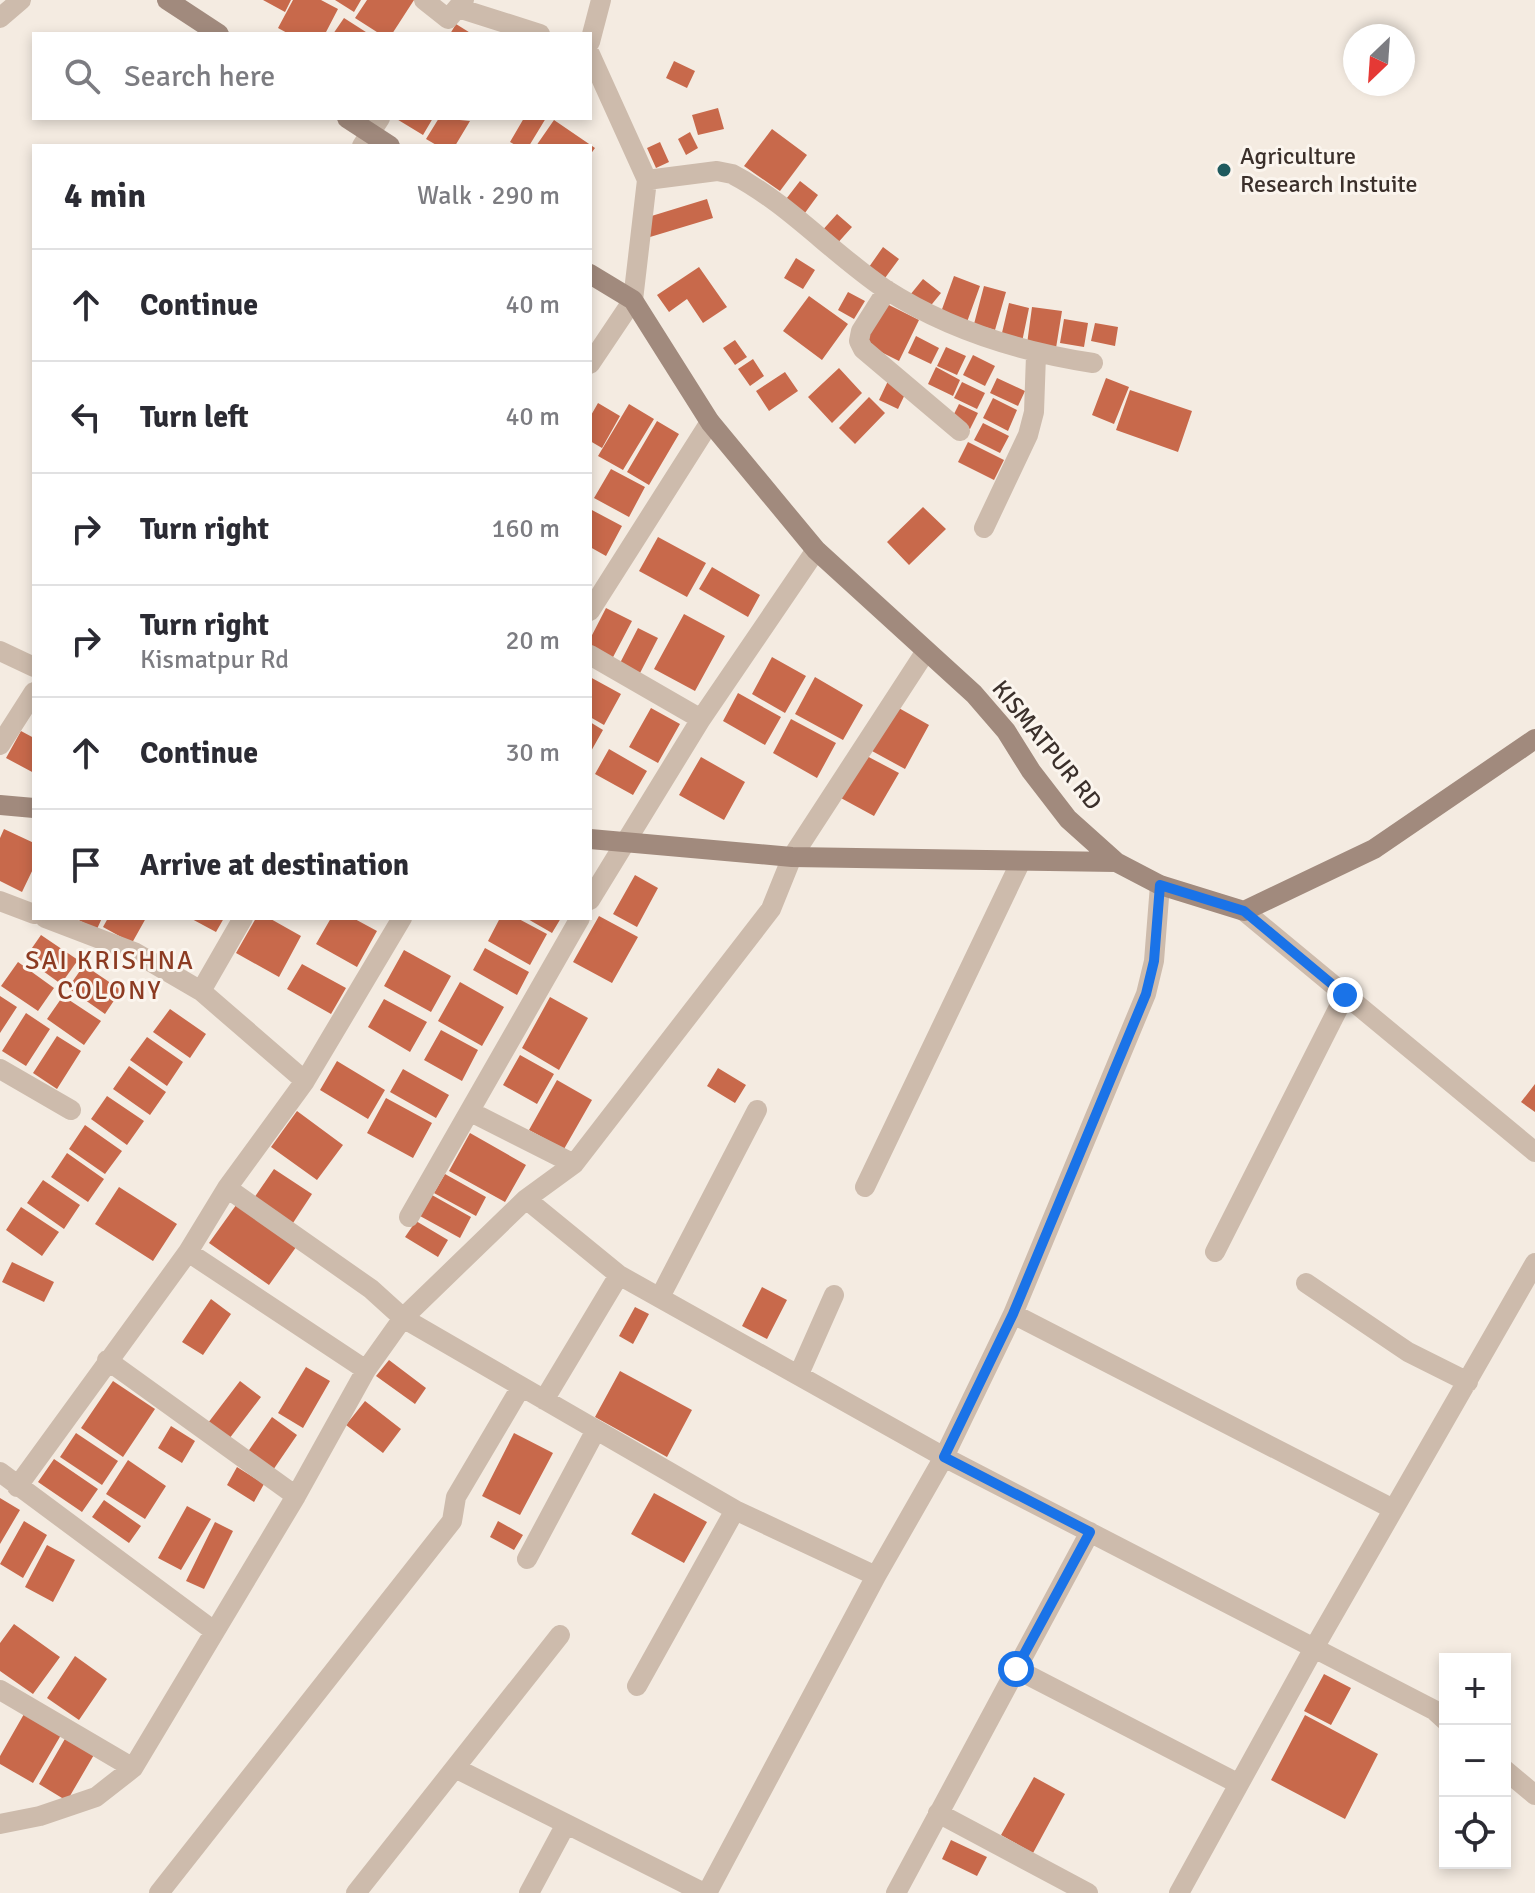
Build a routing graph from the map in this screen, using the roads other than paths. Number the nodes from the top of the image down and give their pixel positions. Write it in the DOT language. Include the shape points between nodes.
graph roads {
  1 [pos="21,0"];
  2 [pos="167,0"];
  3 [pos="424,0"];
  4 [pos="601,0"];
  5 [pos="452,15"];
  6 [pos="0,18"];
  7 [pos="216,32"];
  8 [pos="531,32"];
  9 [pos="592,34"];
  10 [pos="592,58"];
  11 [pos="350,120"];
  12 [pos="371,132"];
  13 [pos="387,144"];
  14 [pos="647,180"];
  15 [pos="592,275"];
  16 [pos="887,290"];
  17 [pos="633,300"];
  18 [pos="1036,355"];
  19 [pos="592,361"];
  20 [pos="1093,363"];
  21 [pos="710,422"];
  22 [pos="960,431"];
  23 [pos="984,528"];
  24 [pos="816,550"];
  25 [pos="592,608"];
  26 [pos="0,651"];
  27 [pos="926,651"];
  28 [pos="592,656"];
  29 [pos="32,666"];
  30 [pos="32,695"];
  31 [pos="701,719"];
  32 [pos="1535,739"];
  33 [pos="0,745"];
  34 [pos="0,805"];
  35 [pos="32,808"];
  36 [pos="592,839"];
  37 [pos="624,840"];
  38 [pos="792,857"];
  39 [pos="1021,861"];
  40 [pos="1116,862"];
  41 [pos="1160,885"];
  42 [pos="592,896"];
  43 [pos="0,901"];
  44 [pos="1244,911"];
  45 [pos="32,913"];
  46 [pos="50,920"];
  47 [pos="242,920"];
  48 [pos="401,920"];
  49 [pos="579,920"];
  50 [pos="201,991"];
  51 [pos="1345,995"];
  52 [pos="0,1069"];
  53 [pos="305,1081"];
  54 [pos="71,1110"];
  55 [pos="757,1110"];
  56 [pos="471,1112"];
  57 [pos="1535,1152"];
  58 [pos="574,1164"];
  59 [pos="865,1187"];
  60 [pos="227,1188"];
  61 [pos="526,1199"];
  62 [pos="409,1217"];
  63 [pos="188,1252"];
  64 [pos="1215,1252"];
  65 [pos="1535,1263"];
  66 [pos="619,1275"];
  67 [pos="1306,1283"];
  68 [pos="834,1295"];
  69 [pos="660,1297"];
  70 [pos="1013,1314"];
  71 [pos="403,1318"];
  72 [pos="107,1360"];
  73 [pos="366,1370"];
  74 [pos="799,1374"];
  75 [pos="1468,1382"];
  76 [pos="521,1387"];
  77 [pos="544,1400"];
  78 [pos="596,1430"];
  79 [pos="944,1457"];
  80 [pos="0,1472"];
  81 [pos="17,1487"];
  82 [pos="296,1496"];
  83 [pos="1393,1509"];
  84 [pos="735,1510"];
  85 [pos="1090,1532"];
  86 [pos="527,1559"];
  87 [pos="876,1576"];
  88 [pos="214,1631"];
  89 [pos="560,1635"];
  90 [pos="1314,1648"];
  91 [pos="1016,1669"];
  92 [pos="637,1686"];
  93 [pos="0,1690"];
  94 [pos="1439,1717"];
  95 [pos="133,1768"];
  96 [pos="455,1768"];
  97 [pos="1511,1775"];
  98 [pos="1239,1784"];
  99 [pos="1535,1795"];
  100 [pos="938,1813"];
  101 [pos="0,1824"];
  102 [pos="566,1824"];
  103 [pos="159,1893"];
  104 [pos="356,1893"];
  105 [pos="529,1893"];
  106 [pos="706,1893"];
  107 [pos="896,1893"];
  108 [pos="1088,1893"];
  109 [pos="1179,1893"];
  1 -- 6 [label="street"];
  2 -- 7 [label="street"];
  3 -- 5 [label="street"];
  4 -- 9 [label="street"];
  5 -- 8 [label="street"];
  10 -- 14 [label="street"];
  11 -- 12 [label="street"];
  12 -- 13 [label="street"];
  14 -- 16 [label="street" via="717,171 732,174"];
  14 -- 17 [label="street"];
  15 -- 17 [label="street, KISMATPUR RD"];
  16 -- 18 [label="street" via="960,327"];
  16 -- 22 [label="street" via="861,331 863,349"];
  17 -- 19 [label="street"];
  17 -- 21 [label="street, KISMATPUR RD"];
  18 -- 20 [label="street"];
  18 -- 23 [label="street" via="1028,435"];
  21 -- 24 [label="street, KISMATPUR RD"];
  21 -- 25 [label="street"];
  24 -- 27 [label="street, KISMATPUR RD"];
  24 -- 31 [label="street"];
  26 -- 29 [label="street"];
  27 -- 38 [label="street"];
  27 -- 40 [label="street, KISMATPUR RD" via="1006,731 1068,819"];
  28 -- 31 [label="street"];
  30 -- 33 [label="street"];
  31 -- 37 [label="street"];
  32 -- 44 [label="street" via="1374,849"];
  34 -- 35 [label="street"];
  36 -- 37 [label="street"];
  37 -- 38 [label="street"];
  37 -- 42 [label="street"];
  38 -- 39 [label="street"];
  38 -- 58 [label="street" via="771,909 742,950"];
  39 -- 40 [label="street"];
  39 -- 59 [label="street"];
  40 -- 41 [label="street, KISMATPUR RD"];
  41 -- 44 [label="street, KISMATPUR RD"];
  41 -- 70 [label="street" via="1146,994"];
  43 -- 45 [label="street"];
  44 -- 51 [label="street"];
  46 -- 50 [label="street" via="134,952"];
  47 -- 50 [label="street"];
  48 -- 53 [label="street"];
  49 -- 56 [label="street"];
  50 -- 53 [label="street"];
  51 -- 57 [label="street"];
  51 -- 64 [label="street"];
  52 -- 54 [label="street"];
  53 -- 60 [label="street"];
  55 -- 69 [label="street"];
  56 -- 58 [label="street"];
  56 -- 62 [label="street"];
  58 -- 61 [label="street"];
  60 -- 63 [label="street"];
  60 -- 71 [label="street" via="371,1289"];
  61 -- 66 [label="street"];
  61 -- 71 [label="street"];
  63 -- 72 [label="street"];
  63 -- 73 [label="street"];
  65 -- 75 [label="street"];
  66 -- 69 [label="street"];
  66 -- 77 [label="street"];
  67 -- 75 [label="street" via="1408,1352"];
  68 -- 74 [label="street"];
  69 -- 74 [label="street"];
  70 -- 79 [label="street"];
  70 -- 83 [label="street"];
  71 -- 73 [label="street"];
  71 -- 76 [label="street"];
  72 -- 81 [label="street"];
  72 -- 82 [label="street"];
  73 -- 82 [label="street"];
  74 -- 79 [label="street"];
  75 -- 83 [label="street"];
  76 -- 77 [label="street"];
  76 -- 103 [label="street" via="456,1497 452,1521"];
  77 -- 78 [label="street"];
  78 -- 84 [label="street"];
  78 -- 86 [label="street"];
  79 -- 85 [label="street"];
  79 -- 87 [label="street"];
  80 -- 81 [label="street"];
  81 -- 88 [label="street"];
  82 -- 88 [label="street"];
  83 -- 90 [label="street"];
  84 -- 87 [label="street"];
  84 -- 92 [label="street"];
  85 -- 90 [label="street"];
  85 -- 91 [label="street"];
  87 -- 106 [label="street"];
  88 -- 95 [label="street"];
  89 -- 96 [label="street"];
  90 -- 94 [label="street"];
  90 -- 98 [label="street"];
  91 -- 98 [label="street"];
  91 -- 100 [label="street"];
  93 -- 95 [label="street"];
  95 -- 101 [label="street" via="96,1797"];
  96 -- 102 [label="street"];
  96 -- 104 [label="street"];
  97 -- 99 [label="street"];
  98 -- 109 [label="street"];
  100 -- 107 [label="street"];
  100 -- 108 [label="street"];
  102 -- 105 [label="street"];
  102 -- 106 [label="street"];
}
